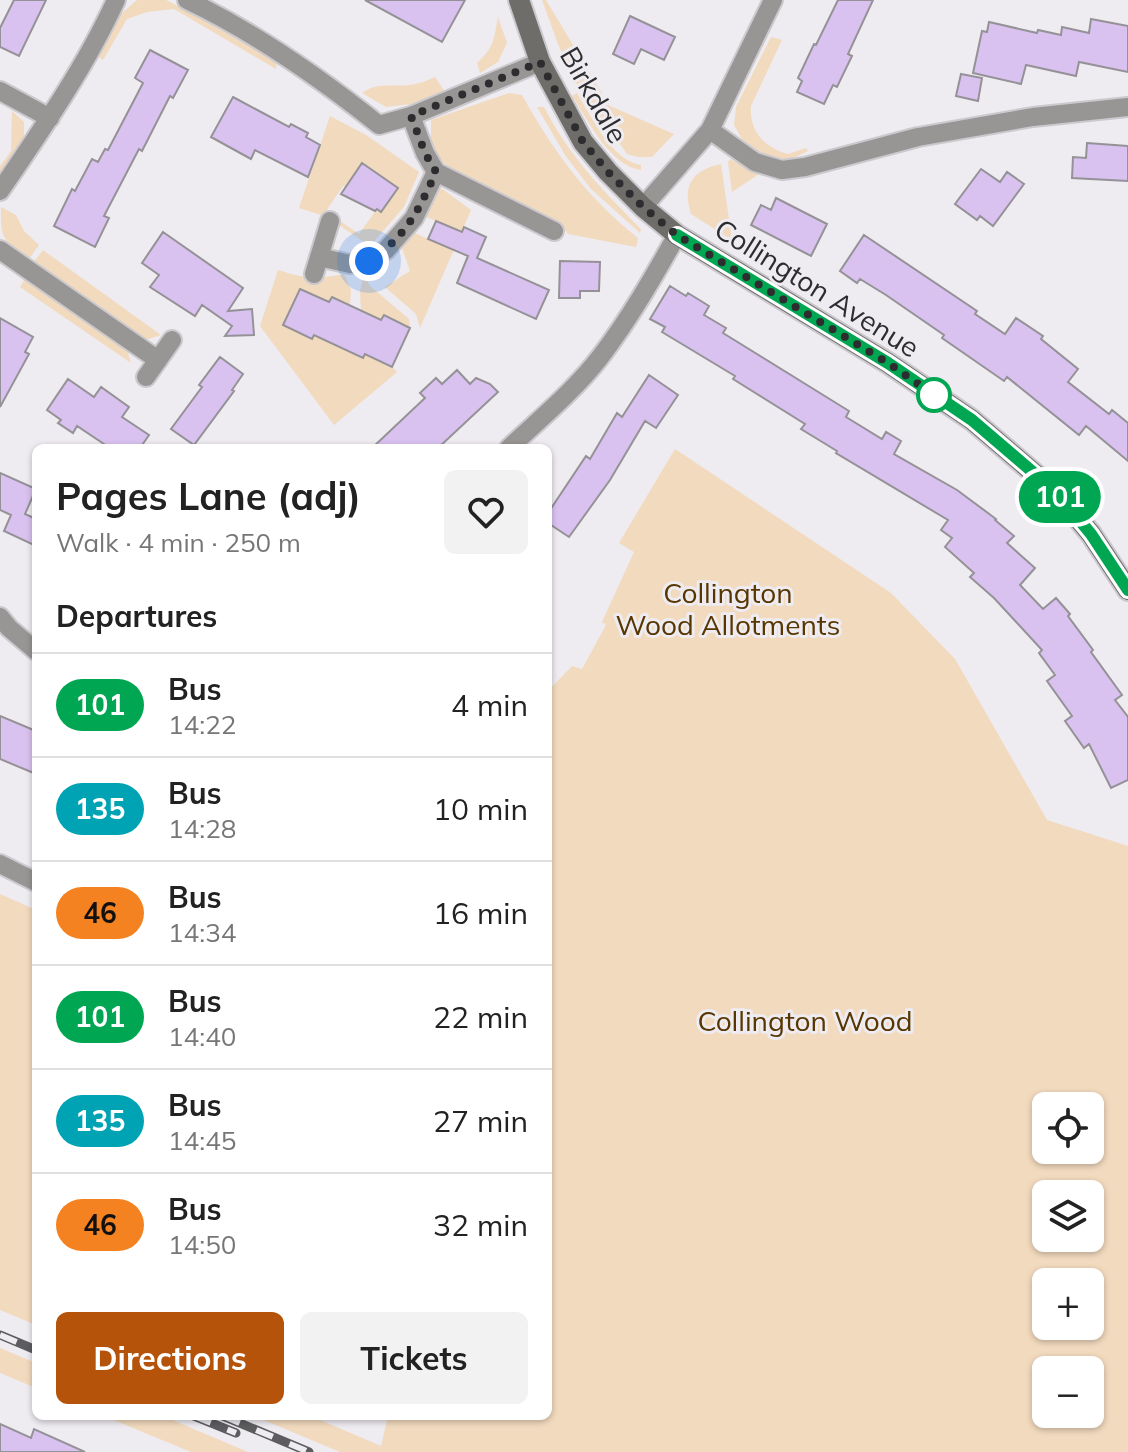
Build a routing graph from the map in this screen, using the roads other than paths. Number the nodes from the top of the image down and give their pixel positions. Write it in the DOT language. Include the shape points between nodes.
graph roads {
  1 [pos="116,0"];
  2 [pos="187,0"];
  3 [pos="519,0"];
  4 [pos="773,0"];
  5 [pos="540,62"];
  6 [pos="0,91"];
  7 [pos="1128,107"];
  8 [pos="411,116"];
  9 [pos="50,118"];
  10 [pos="710,130"];
  11 [pos="436,172"];
  12 [pos="0,191"];
  13 [pos="643,207"];
  14 [pos="330,221"];
  15 [pos="554,231"];
  16 [pos="677,235"];
  17 [pos="0,250"];
  18 [pos="172,340"];
  19 [pos="158,360"];
  20 [pos="146,377"];
  21 [pos="513,444"];
  22 [pos="1128,590"];
  23 [pos="0,617"];
  24 [pos="32,648"];
  25 [pos="0,864"];
  26 [pos="32,880"];
  1 -- 9 [label="street"];
  2 -- 8 [label="street" via="228,20 336,90 379,125"];
  3 -- 5 [label="street, Birkdale"];
  4 -- 10 [label="street"];
  5 -- 8 [label="street"];
  5 -- 13 [label="street, Birkdale" via="583,142"];
  6 -- 9 [label="street"];
  7 -- 10 [label="street" via="918,137 782,170 755,162"];
  8 -- 11 [label="street"];
  9 -- 12 [label="street"];
  10 -- 13 [label="street"];
  11 -- 14 [label="street" via="414,218 369,261 316,266"];
  11 -- 15 [label="street"];
  13 -- 16 [label="street, Birkdale"];
  16 -- 21 [label="street" via="600,357"];
  16 -- 22 [label="street, Collington Avenue" via="972,420 1056,492"];
  17 -- 19 [label="street"];
  18 -- 19 [label="street"];
  19 -- 20 [label="street"];
  23 -- 24 [label="street"];
  25 -- 26 [label="street"];
}
